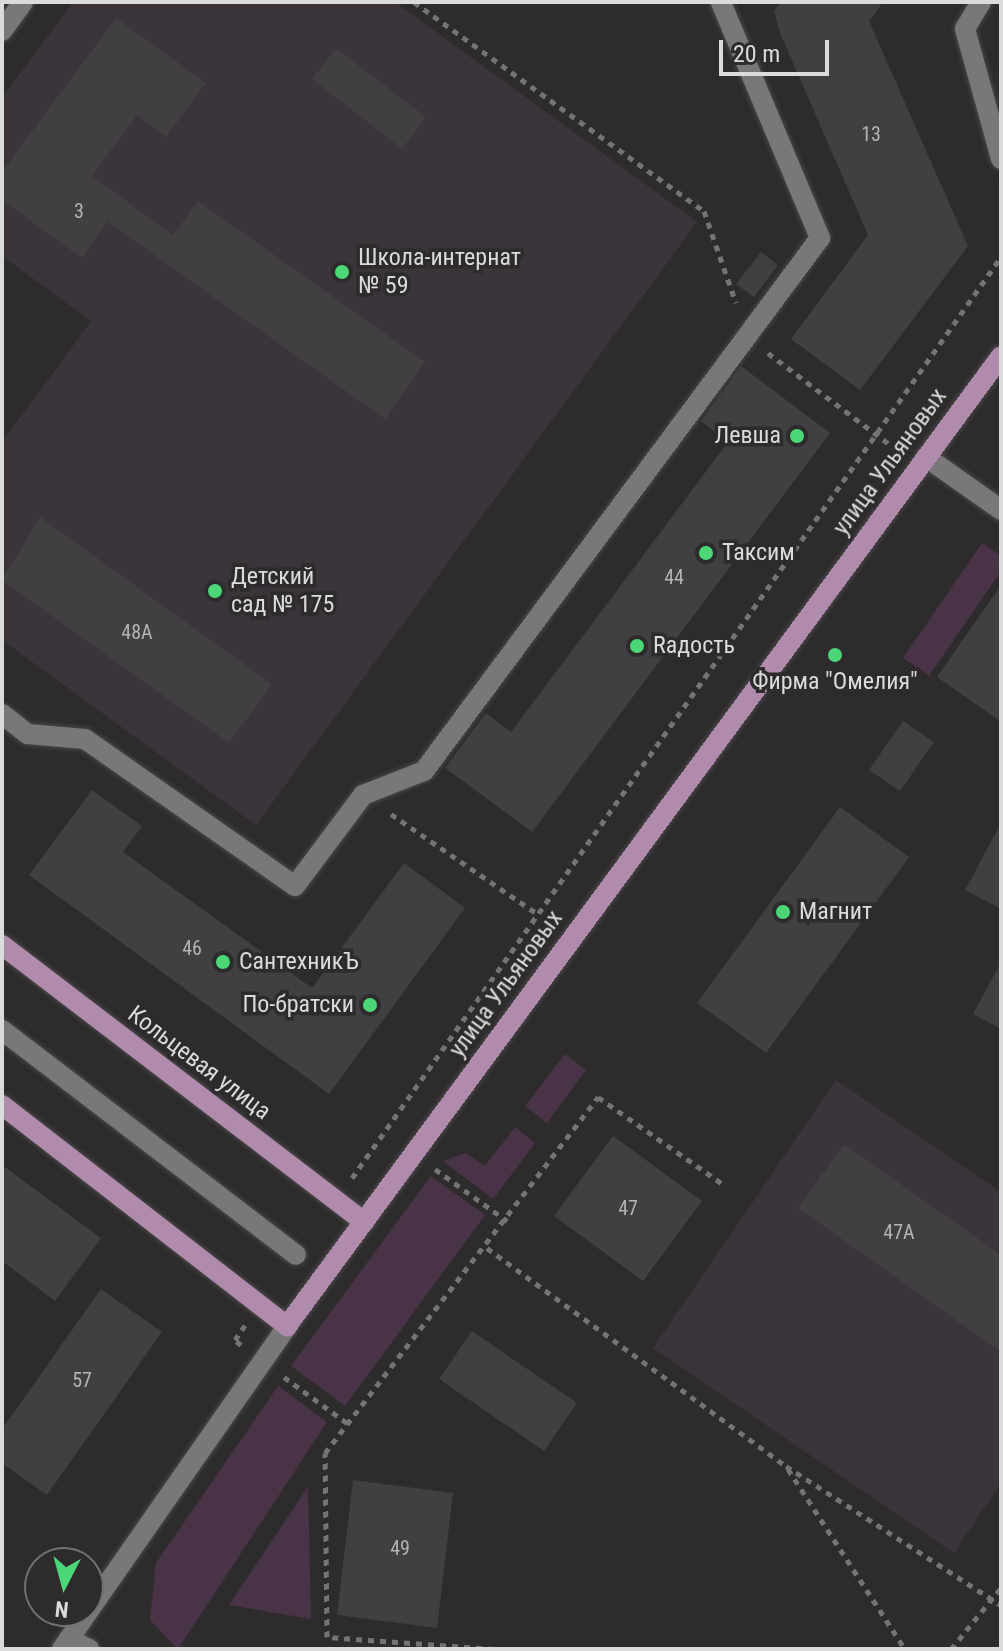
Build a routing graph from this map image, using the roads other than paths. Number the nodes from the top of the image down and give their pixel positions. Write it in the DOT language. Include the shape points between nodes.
graph roads {
  1 [pos="23,2"];
  2 [pos="721,2"];
  3 [pos="981,2"];
  4 [pos="2,31"];
  5 [pos="1001,159"];
  6 [pos="1001,356"];
  7 [pos="923,462"];
  8 [pos="1001,510"];
  9 [pos="2,714"];
  10 [pos="2,945"];
  11 [pos="2,1030"];
  12 [pos="2,1105"];
  13 [pos="364,1222"];
  14 [pos="296,1255"];
  15 [pos="287,1326"];
  16 [pos="66,1644"];
  17 [pos="89,1649"];
  1 -- 4 [label="street"];
  2 -- 9 [label="street" via="820,238 424,771 363,795 295,886 85,739 28,734"];
  3 -- 5 [label="street" via="965,29"];
  6 -- 7 [label="main road, улица Ульяновых"];
  7 -- 8 [label="street"];
  7 -- 13 [label="main road, улица Ульяновых"];
  10 -- 13 [label="main road, Кольцевая улица"];
  11 -- 14 [label="street"];
  12 -- 15 [label="main road"];
  13 -- 15 [label="main road, улица Ульяновых"];
  15 -- 16 [label="street, улица Ульяновых"];
  16 -- 17 [label="street"];
}
